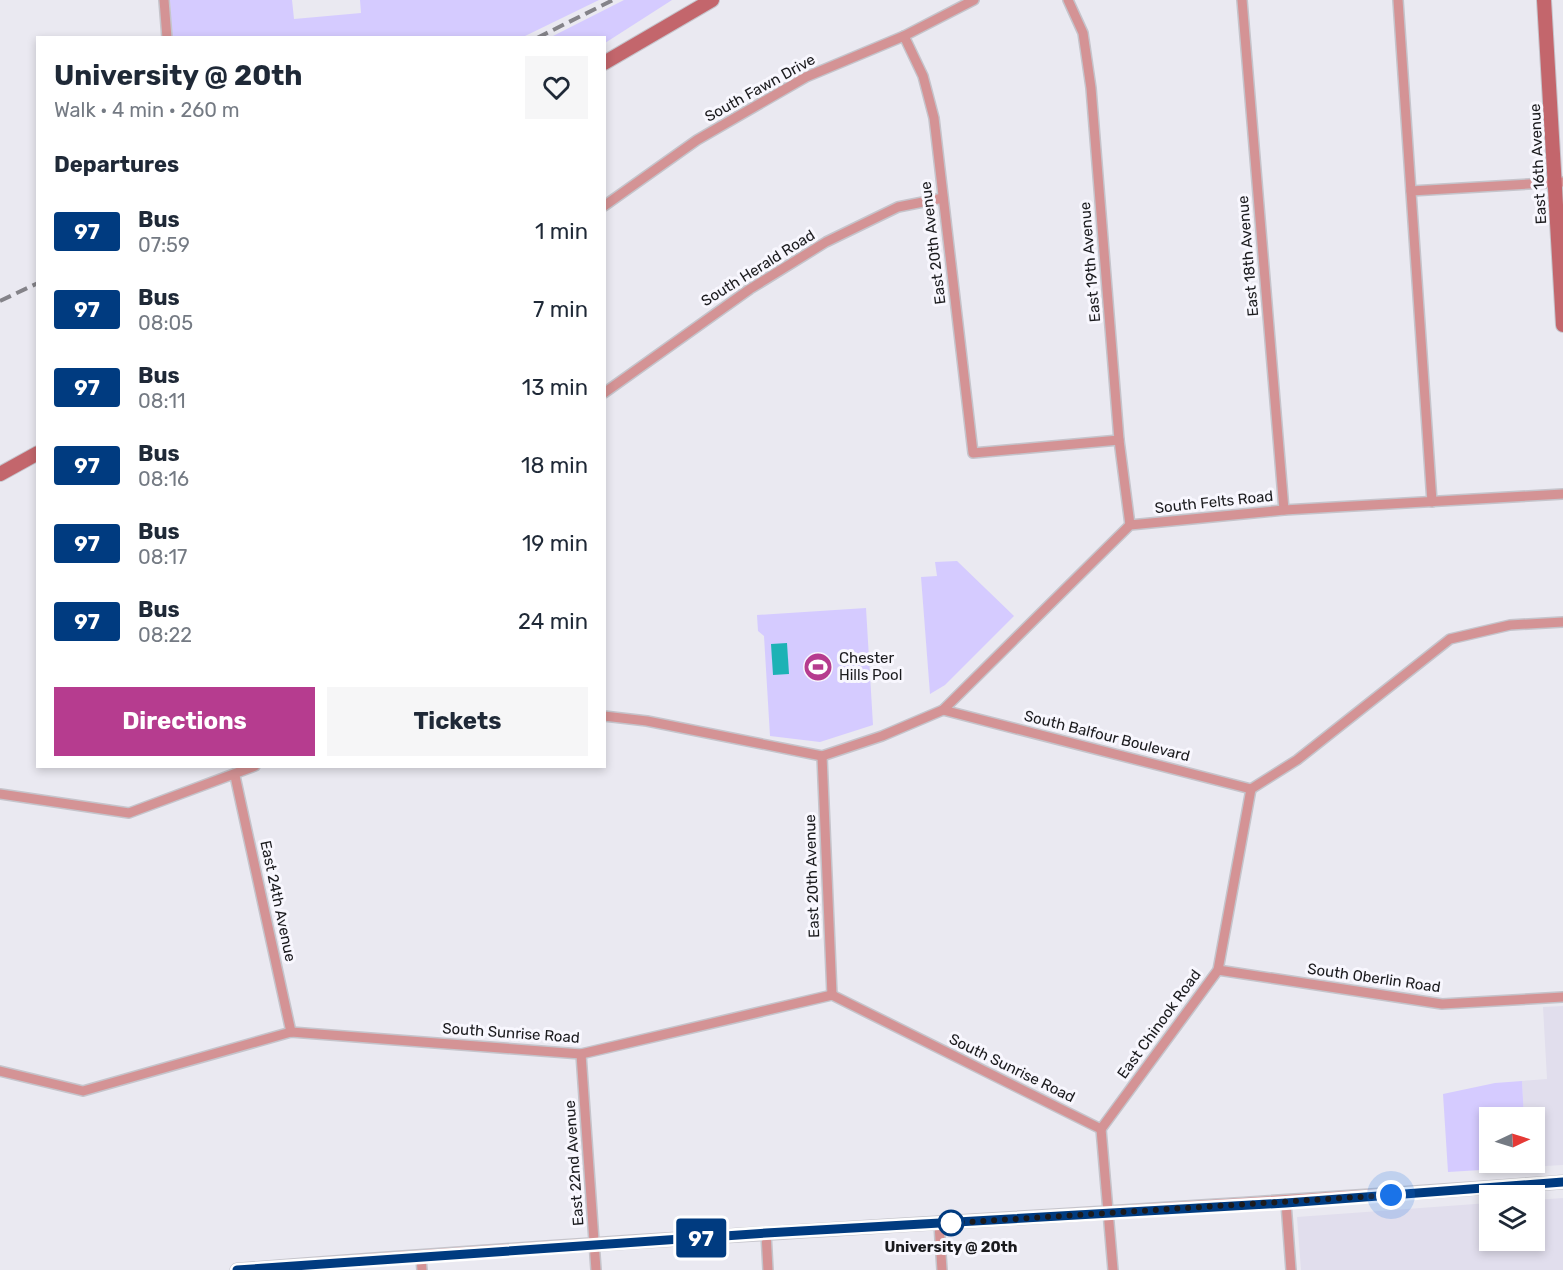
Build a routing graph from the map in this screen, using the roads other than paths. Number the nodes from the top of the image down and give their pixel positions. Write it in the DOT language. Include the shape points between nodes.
graph roads {
  1 [pos="164,0"];
  2 [pos="712,0"];
  3 [pos="974,0"];
  4 [pos="1068,0"];
  5 [pos="1242,0"];
  6 [pos="1398,0"];
  7 [pos="1544,0"];
  8 [pos="167,36"];
  9 [pos="904,36"];
  10 [pos="606,62"];
  11 [pos="1559,183"];
  12 [pos="1411,191"];
  13 [pos="943,198"];
  14 [pos="606,205"];
  15 [pos="1563,326"];
  16 [pos="606,392"];
  17 [pos="1119,440"];
  18 [pos="36,454"];
  19 [pos="0,474"];
  20 [pos="1563,494"];
  21 [pos="1432,502"];
  22 [pos="1284,510"];
  23 [pos="1130,525"];
  24 [pos="1563,622"];
  25 [pos="943,710"];
  26 [pos="606,716"];
  27 [pos="822,756"];
  28 [pos="251,768"];
  29 [pos="235,776"];
  30 [pos="1251,789"];
  31 [pos="0,794"];
  32 [pos="1218,970"];
  33 [pos="832,995"];
  34 [pos="1563,997"];
  35 [pos="291,1032"];
  36 [pos="581,1054"];
  37 [pos="0,1071"];
  38 [pos="1101,1129"];
  39 [pos="1563,1182"];
  40 [pos="1286,1203"];
  41 [pos="1109,1213"];
  42 [pos="939,1224"];
  43 [pos="766,1233"];
  44 [pos="595,1246"];
  45 [pos="422,1264"];
  46 [pos="250,1269"];
  47 [pos="237,1270"];
  48 [pos="596,1270"];
  49 [pos="768,1270"];
  50 [pos="942,1270"];
  51 [pos="1113,1270"];
  52 [pos="1291,1270"];
  1 -- 8 [label="street"];
  2 -- 10 [label="main road"];
  3 -- 9 [label="street, South Fawn Drive"];
  4 -- 17 [label="street, East 19th Avenue" via="1083,33 1091,88"];
  5 -- 22 [label="street, East 18th Avenue"];
  6 -- 12 [label="street"];
  7 -- 11 [label="main road, East 16th Avenue"];
  9 -- 13 [label="street, East 20th Avenue" via="923,76 934,118"];
  9 -- 14 [label="street, South Fawn Drive" via="806,77 697,140"];
  11 -- 12 [label="street"];
  11 -- 15 [label="main road, East 16th Avenue"];
  12 -- 21 [label="street"];
  13 -- 16 [label="street, South Herald Road" via="898,207 826,242 750,289"];
  13 -- 17 [label="street, East 20th Avenue" via="973,453"];
  17 -- 23 [label="street, East 19th Avenue"];
  18 -- 19 [label="main road"];
  20 -- 21 [label="street, South Felts Road"];
  21 -- 22 [label="street, South Felts Road"];
  22 -- 23 [label="street, South Felts Road"];
  23 -- 25 [label="street"];
  24 -- 30 [label="street" via="1510,625 1450,639 1297,760"];
  25 -- 27 [label="street"];
  25 -- 30 [label="street, South Balfour Boulevard"];
  26 -- 27 [label="street"];
  27 -- 33 [label="street, East 20th Avenue"];
  28 -- 29 [label="street"];
  29 -- 31 [label="street" via="129,813"];
  29 -- 35 [label="street, East 24th Avenue"];
  30 -- 32 [label="street, East Chinook Road"];
  32 -- 34 [label="street, South Oberlin Road" via="1442,1004"];
  32 -- 38 [label="street, East Chinook Road"];
  33 -- 36 [label="street, South Sunrise Road"];
  33 -- 38 [label="street, South Sunrise Road"];
  35 -- 36 [label="street, South Sunrise Road"];
  35 -- 37 [label="street, South Sunrise Road" via="82,1091"];
  36 -- 44 [label="street, East 22nd Avenue"];
  38 -- 41 [label="street"];
  39 -- 40 [label="street"];
  40 -- 41 [label="street"];
  40 -- 52 [label="street"];
  41 -- 42 [label="street"];
  41 -- 51 [label="street"];
  42 -- 43 [label="street"];
  42 -- 50 [label="street"];
  43 -- 44 [label="street"];
  43 -- 49 [label="street"];
  44 -- 45 [label="street"];
  44 -- 48 [label="street, East 22nd Avenue"];
  45 -- 46 [label="street"];
  46 -- 47 [label="street"];
}
